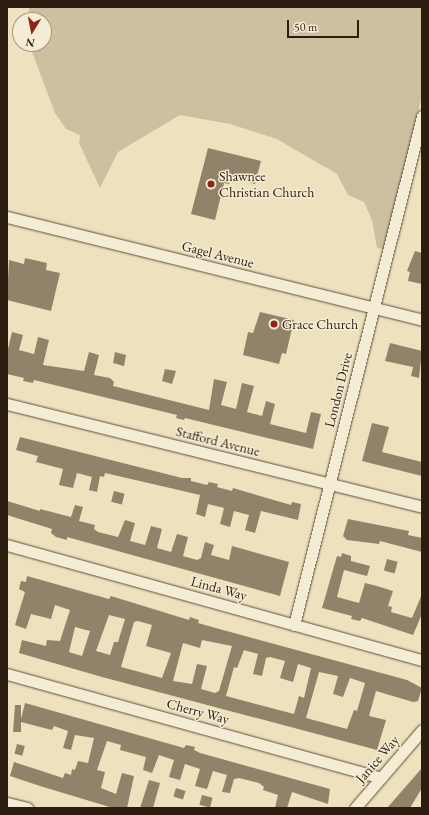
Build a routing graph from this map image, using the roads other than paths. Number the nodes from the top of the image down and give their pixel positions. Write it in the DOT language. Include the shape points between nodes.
graph roads {
  1 [pos="422,116"];
  2 [pos="418,153"];
  3 [pos="7,217"];
  4 [pos="374,308"];
  5 [pos="422,320"];
  6 [pos="7,404"];
  7 [pos="329,484"];
  8 [pos="422,507"];
  9 [pos="7,545"];
  10 [pos="294,625"];
  11 [pos="422,660"];
  12 [pos="7,674"];
  13 [pos="422,730"];
  14 [pos="381,778"];
  15 [pos="7,803"];
  16 [pos="27,808"];
  17 [pos="356,808"];
  1 -- 2 [label="street, London Drive"];
  2 -- 4 [label="street, London Drive"];
  3 -- 4 [label="street, Gagel Avenue"];
  4 -- 5 [label="street, Gagel Avenue"];
  4 -- 7 [label="street, London Drive"];
  6 -- 7 [label="street, Stafford Avenue"];
  7 -- 8 [label="street, Stafford Avenue"];
  7 -- 10 [label="street, London Drive"];
  9 -- 10 [label="street, Linda Way"];
  10 -- 11 [label="street, Linda Way"];
  12 -- 14 [label="street, Cherry Way"];
  13 -- 14 [label="street, Janice Way"];
  14 -- 17 [label="street, Janice Way"];
  15 -- 16 [label="street"];
}
